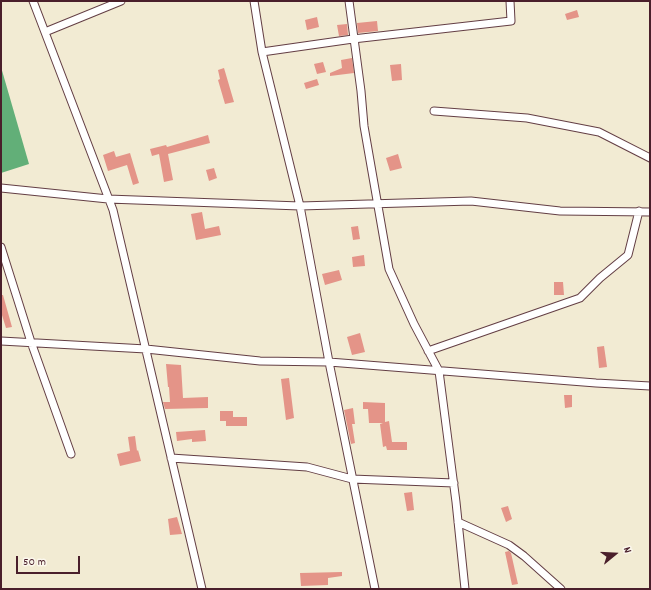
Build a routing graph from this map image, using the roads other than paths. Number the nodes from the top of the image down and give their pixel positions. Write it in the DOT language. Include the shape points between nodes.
graph roads {
  1 [pos="33,1"];
  2 [pos="121,1"];
  3 [pos="254,1"];
  4 [pos="349,1"];
  5 [pos="510,1"];
  6 [pos="45,32"];
  7 [pos="353,39"];
  8 [pos="262,52"];
  9 [pos="434,111"];
  10 [pos="650,158"];
  11 [pos="1,188"];
  12 [pos="108,199"];
  13 [pos="378,204"];
  14 [pos="300,206"];
  15 [pos="639,212"];
  16 [pos="650,212"];
  17 [pos="1,247"];
  18 [pos="1,341"];
  19 [pos="31,342"];
  20 [pos="146,349"];
  21 [pos="428,351"];
  22 [pos="329,362"];
  23 [pos="440,371"];
  24 [pos="650,386"];
  25 [pos="72,454"];
  26 [pos="171,458"];
  27 [pos="352,479"];
  28 [pos="454,483"];
  29 [pos="458,522"];
  30 [pos="202,589"];
  31 [pos="375,589"];
  32 [pos="465,589"];
  33 [pos="561,589"];
  1 -- 6 [label="street"];
  2 -- 6 [label="street"];
  3 -- 8 [label="street"];
  4 -- 7 [label="street"];
  5 -- 7 [label="street" via="511,21"];
  6 -- 12 [label="street"];
  7 -- 8 [label="street"];
  7 -- 13 [label="street" via="364,126"];
  8 -- 14 [label="street"];
  9 -- 10 [label="street" via="527,118 599,132"];
  11 -- 12 [label="street"];
  12 -- 14 [label="street"];
  12 -- 20 [label="street" via="113,210"];
  13 -- 14 [label="street"];
  13 -- 15 [label="street" via="471,201 560,211"];
  13 -- 21 [label="street" via="389,269"];
  14 -- 22 [label="street"];
  15 -- 16 [label="street"];
  15 -- 21 [label="street" via="628,255 580,298"];
  17 -- 19 [label="street"];
  18 -- 19 [label="street"];
  19 -- 20 [label="street"];
  19 -- 25 [label="street"];
  20 -- 22 [label="street" via="260,361"];
  20 -- 26 [label="street"];
  21 -- 23 [label="street"];
  22 -- 23 [label="street"];
  22 -- 27 [label="street"];
  23 -- 24 [label="street"];
  23 -- 28 [label="street"];
  26 -- 27 [label="street" via="307,467"];
  26 -- 30 [label="street"];
  27 -- 28 [label="street"];
  27 -- 31 [label="street"];
  28 -- 29 [label="street"];
  29 -- 32 [label="street"];
  29 -- 33 [label="street" via="509,545"];
}
